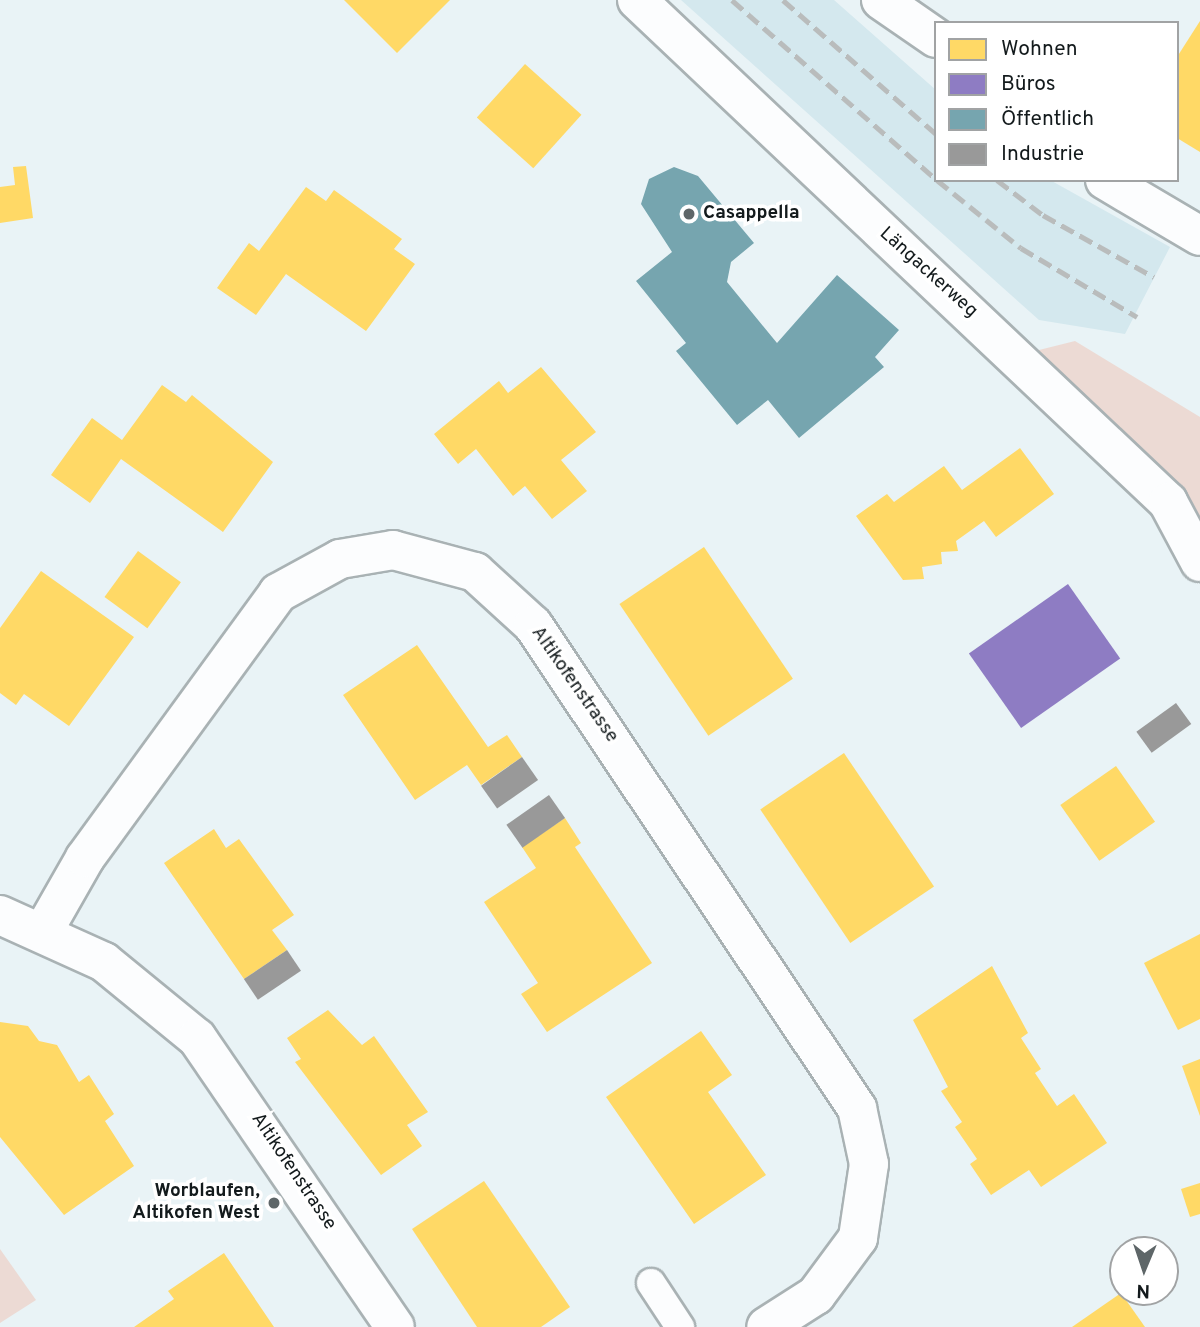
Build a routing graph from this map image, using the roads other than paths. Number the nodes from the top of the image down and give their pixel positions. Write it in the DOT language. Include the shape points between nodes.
graph roads {
  1 [pos="636,0"];
  2 [pos="881,0"];
  3 [pos="934,37"];
  4 [pos="1108,182"];
  5 [pos="1200,236"];
  6 [pos="1200,562"];
  7 [pos="0,915"];
  8 [pos="44,930"];
  9 [pos="651,1283"];
  10 [pos="395,1327"];
  11 [pos="680,1327"];
  12 [pos="766,1327"];
  1 -- 6 [label="street, Längackerweg" via="1158,492"];
  2 -- 3 [label="street"];
  4 -- 5 [label="street"];
  7 -- 8 [label="street, Altikofenstrasse"];
  8 -- 10 [label="street, Altikofenstrasse" via="136,984 197,1038"];
  8 -- 12 [label="street, Altikofenstrasse" via="85,858 278,593 340,559 393,550 475,572 533,625 857,1108 869,1164 858,1238 816,1295"];
  9 -- 11 [label="lane"];
}
